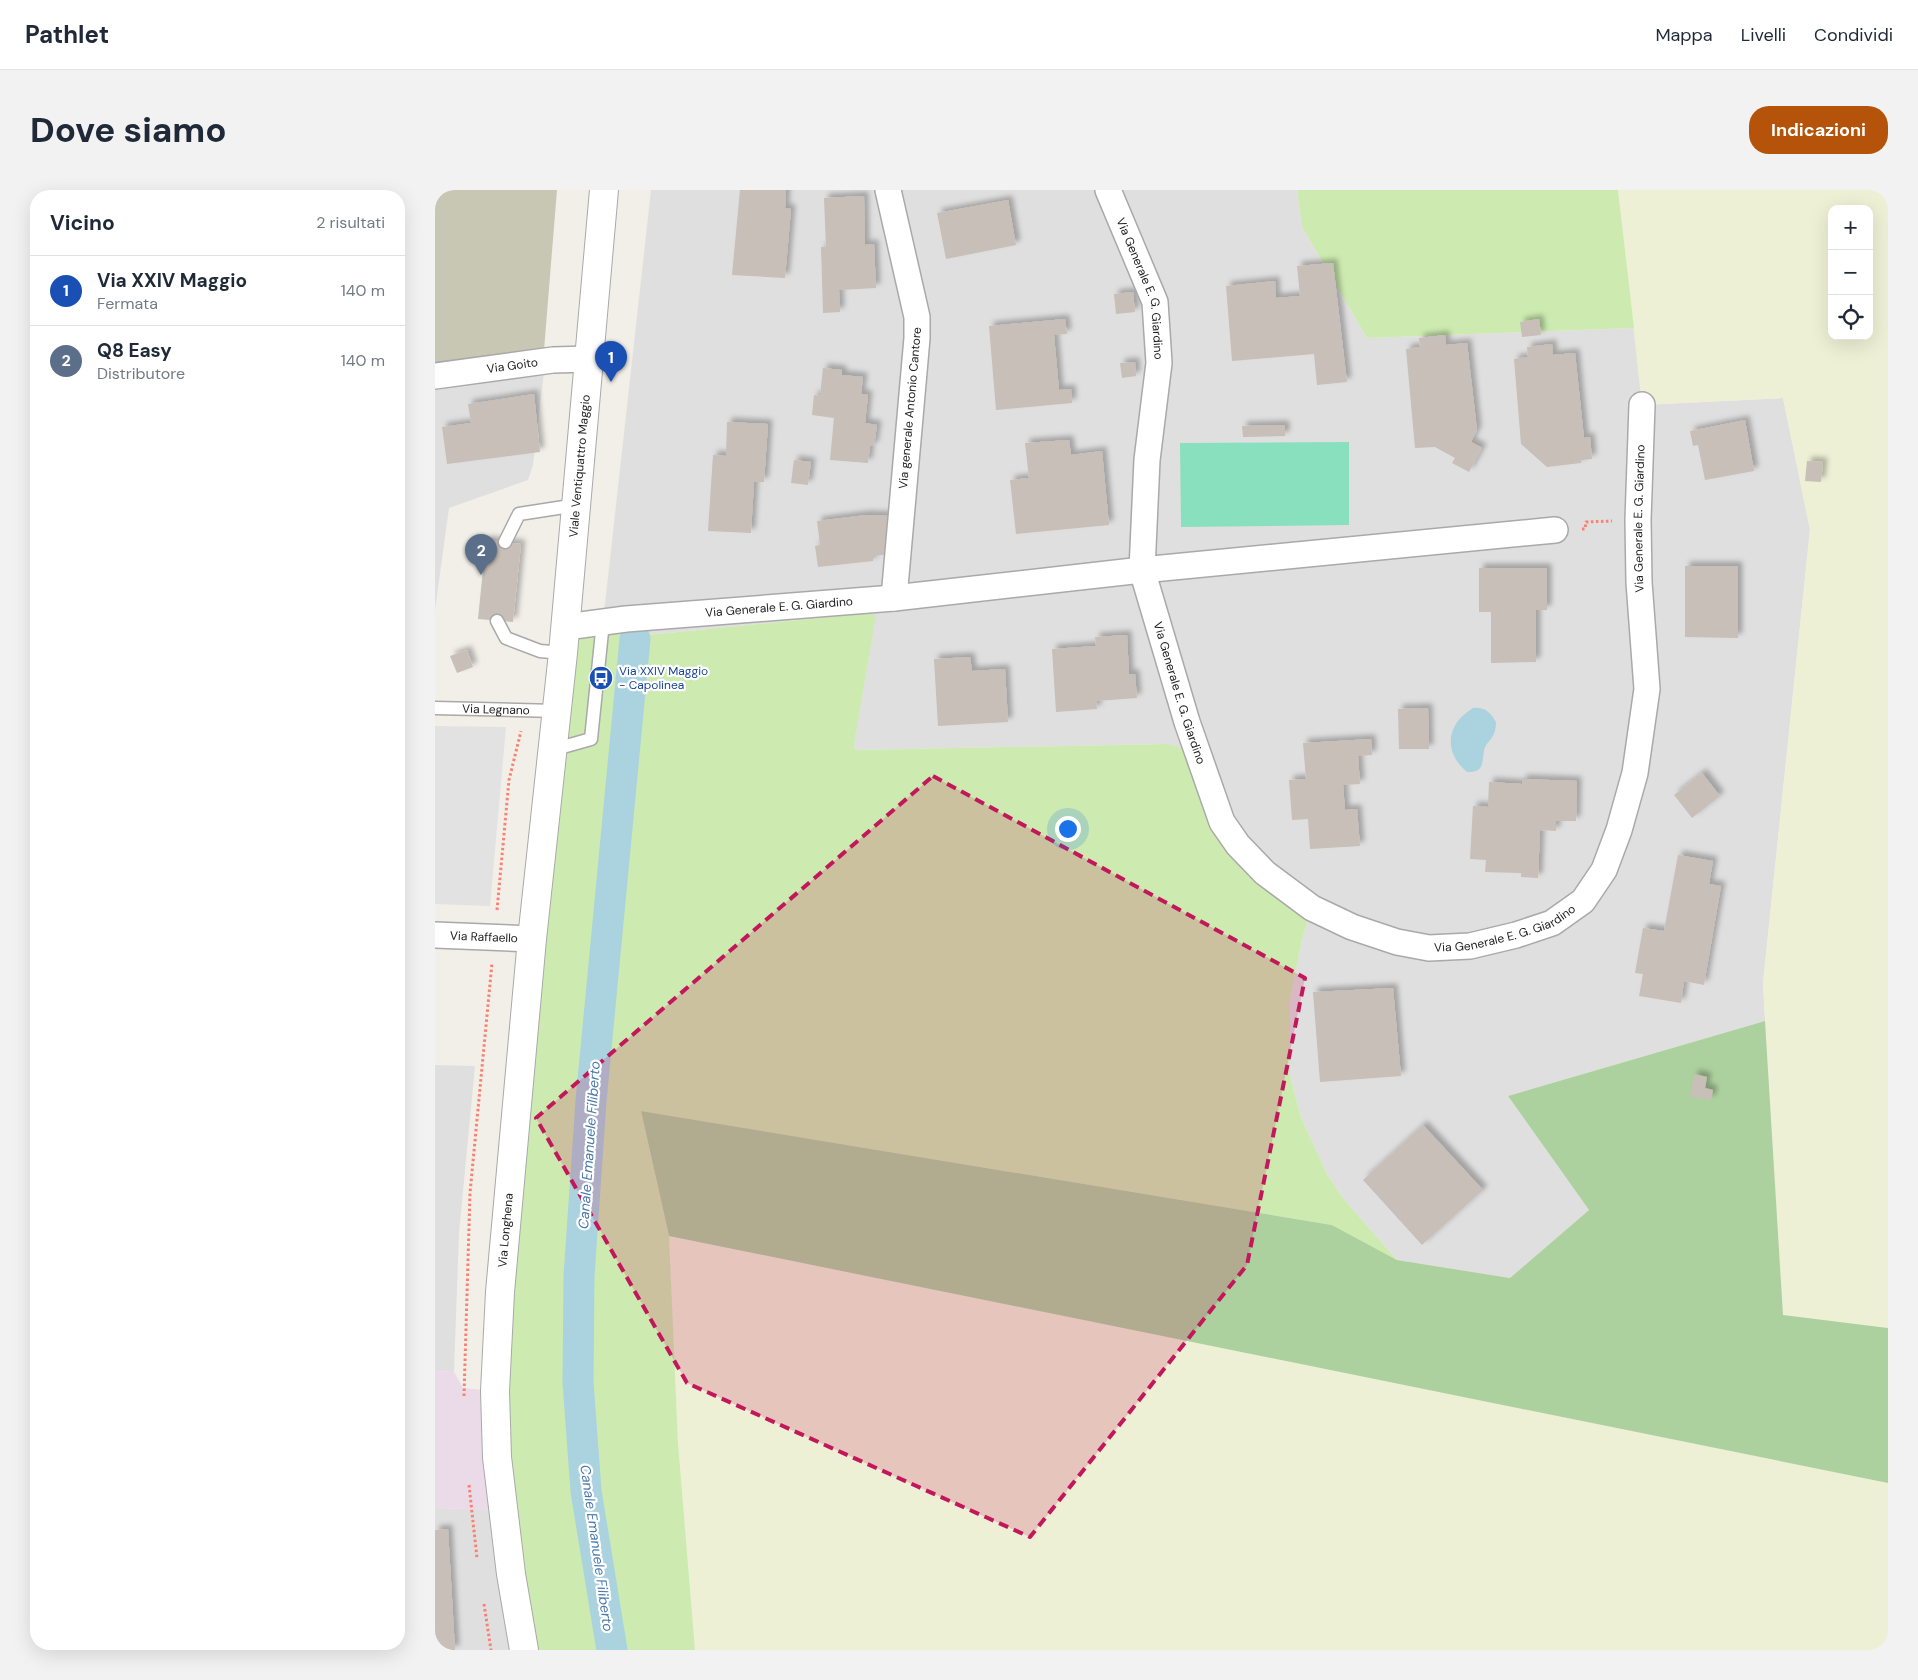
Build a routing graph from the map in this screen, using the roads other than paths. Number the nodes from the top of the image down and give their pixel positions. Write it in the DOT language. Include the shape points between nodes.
graph roads {
  1 [pos="604,190"];
  2 [pos="888,190"];
  3 [pos="1108,190"];
  4 [pos="589,359"];
  5 [pos="435,376"];
  6 [pos="1642,405"];
  7 [pos="577,506"];
  8 [pos="1555,530"];
  9 [pos="505,542"];
  10 [pos="1142,570"];
  11 [pos="894,598"];
  12 [pos="497,621"];
  13 [pos="603,622"];
  14 [pos="564,640"];
  15 [pos="435,708"];
  16 [pos="556,711"];
  17 [pos="552,750"];
  18 [pos="435,935"];
  19 [pos="532,938"];
  20 [pos="524,1650"];
  1 -- 4 [label="street, Viale Ventiquattro Maggio"];
  2 -- 11 [label="street, Via generale Antonio Cantore" via="917,316"];
  3 -- 10 [label="street, Via Generale E. G. Giardino" via="1155,302 1159,363 1147,460"];
  4 -- 5 [label="street, Via Goito" via="553,360"];
  4 -- 7 [label="street, Viale Ventiquattro Maggio"];
  6 -- 10 [label="street, Via Generale E. G. Giardino" via="1639,582 1647,689 1635,773 1604,870 1583,901 1552,923 1470,946 1429,948 1397,942 1352,927 1312,908 1265,873 1238,845 1222,822 1187,722"];
  7 -- 9 [label="lane" via="519,514"];
  7 -- 14 [label="street, Viale Ventiquattro Maggio"];
  8 -- 10 [label="street, Via Generale E. G. Giardino"];
  10 -- 11 [label="street, Via Generale E. G. Giardino"];
  11 -- 13 [label="street, Via Generale E. G. Giardino"];
  12 -- 14 [label="lane" via="506,638 540,651"];
  13 -- 14 [label="street, Via Generale E. G. Giardino"];
  13 -- 17 [label="lane" via="591,739"];
  14 -- 16 [label="street, Viale Ventiquattro Maggio"];
  15 -- 16 [label="lane, Via Legnano"];
  16 -- 17 [label="street, Viale Ventiquattro Maggio"];
  17 -- 19 [label="street, Via Longhena"];
  18 -- 19 [label="street, Via Raffaello"];
  19 -- 20 [label="street, Via Longhena" via="500,1292 495,1392 497,1457"];
}
